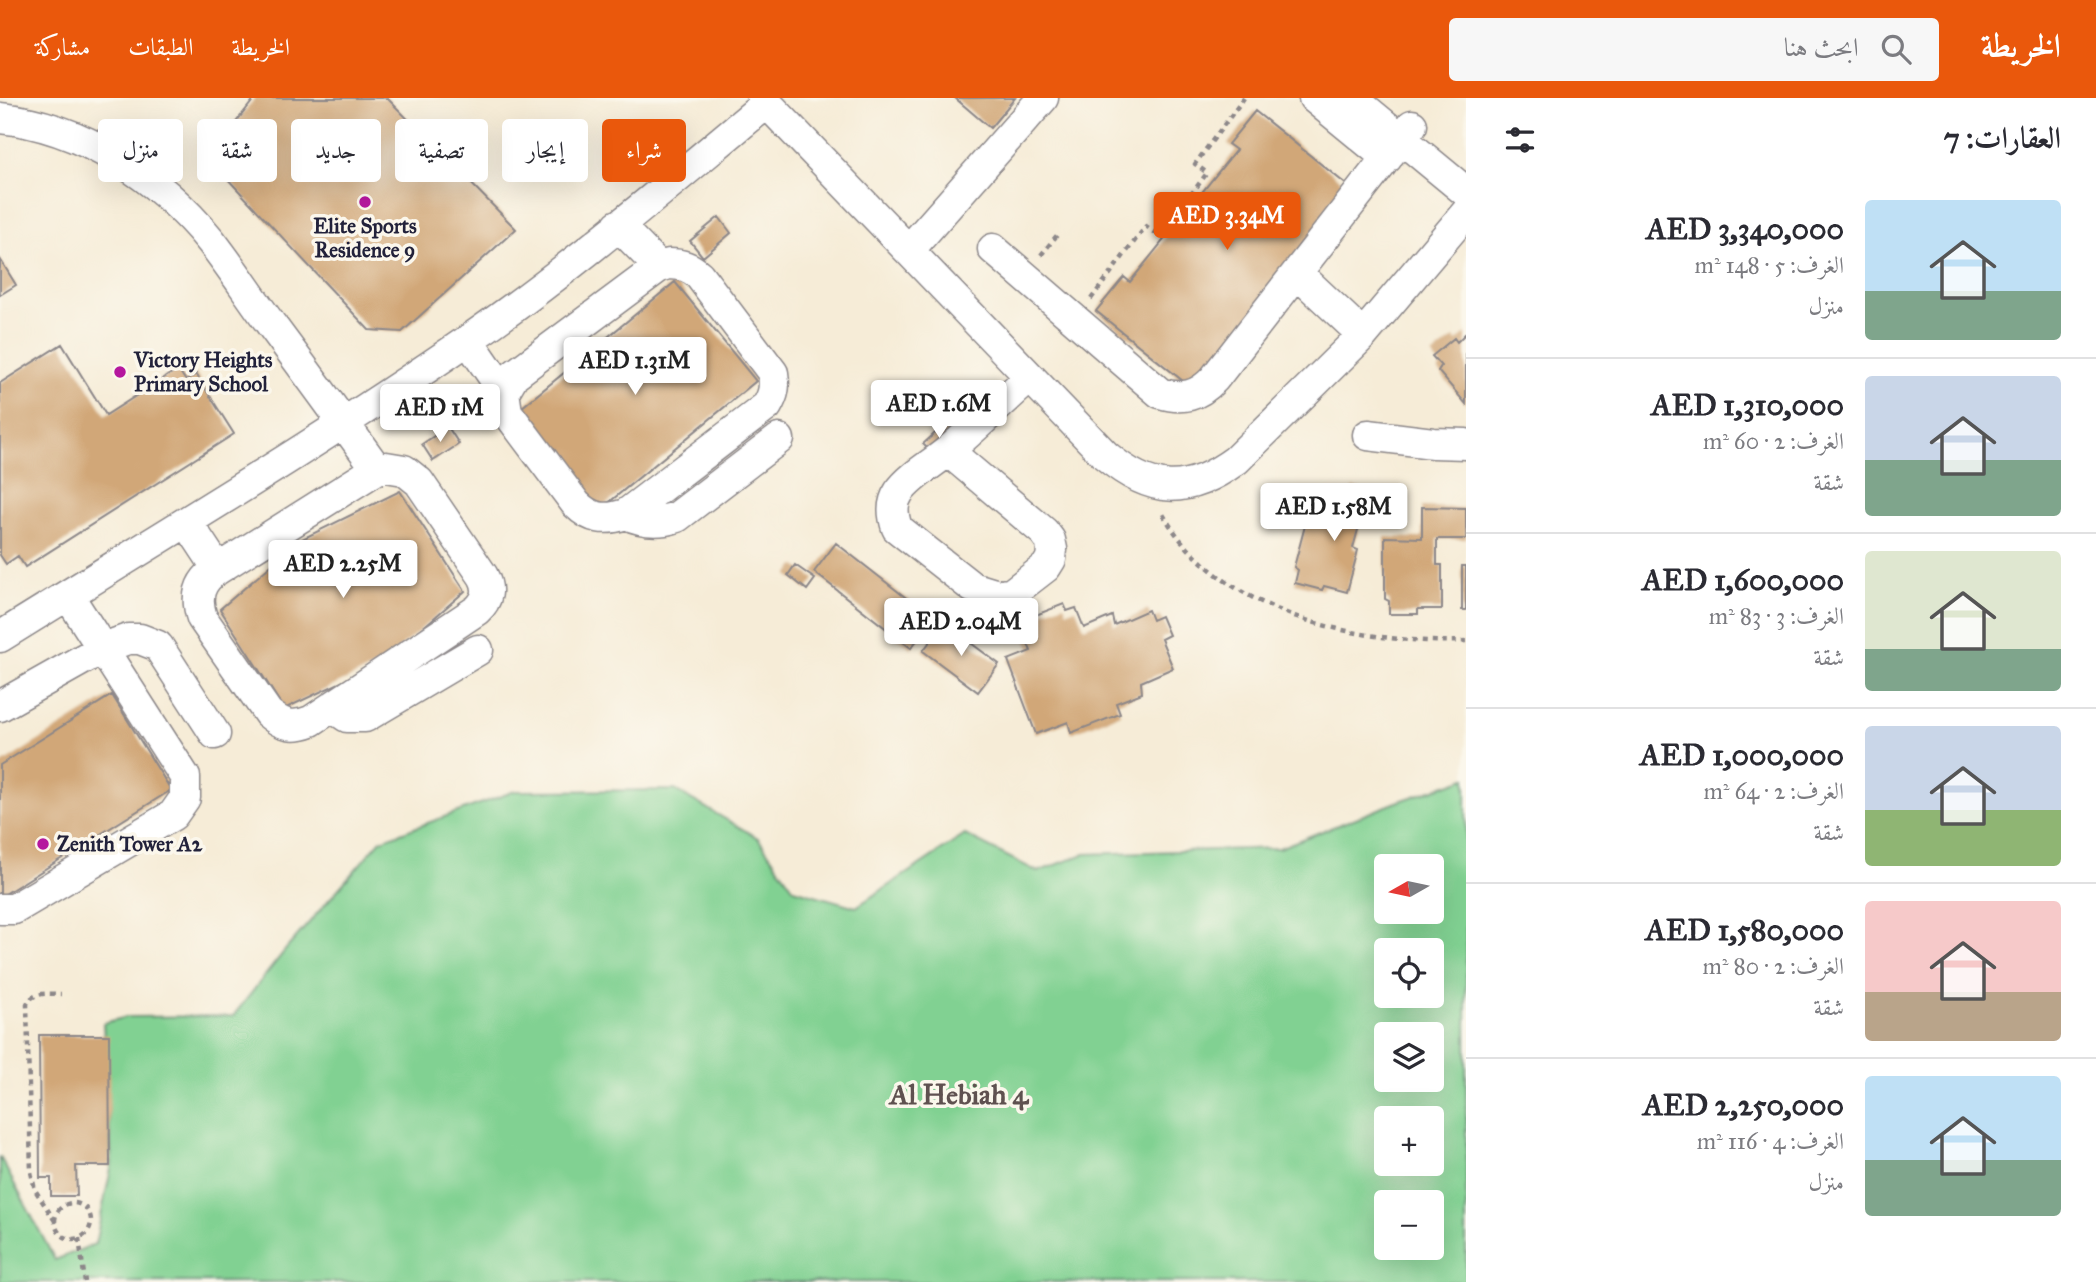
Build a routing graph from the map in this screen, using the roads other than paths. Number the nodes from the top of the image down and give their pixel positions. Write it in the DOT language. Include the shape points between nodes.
graph roads {
  1 [pos="1042,98"];
  2 [pos="1314,98"];
  3 [pos="1352,98"];
  4 [pos="1379,98"];
  5 [pos="764,101"];
  6 [pos="0,118"];
  7 [pos="1400,141"];
  8 [pos="1466,169"];
  9 [pos="1466,192"];
  10 [pos="1466,214"];
  11 [pos="618,225"];
  12 [pos="993,249"];
  13 [pos="909,250"];
  14 [pos="659,267"];
  15 [pos="1297,273"];
  16 [pos="1363,335"];
  17 [pos="468,340"];
  18 [pos="1029,377"];
  19 [pos="504,392"];
  20 [pos="343,422"];
  21 [pos="1367,435"];
  22 [pos="779,439"];
  23 [pos="1466,444"];
  24 [pos="948,451"];
  25 [pos="377,469"];
  26 [pos="626,514"];
  27 [pos="187,522"];
  28 [pos="218,569"];
  29 [pos="68,595"];
  30 [pos="4,627"];
  31 [pos="103,648"];
  32 [pos="478,650"];
  33 [pos="0,706"];
  34 [pos="332,707"];
  35 [pos="215,734"];
  36 [pos="0,909"];
  1 -- 13 [label="street"];
  2 -- 7 [label="street"];
  3 -- 7 [label="street"];
  4 -- 7 [label="street"];
  5 -- 11 [label="street"];
  5 -- 13 [label="street"];
  6 -- 20 [label="street" via="71,136 123,162 170,198 210,240"];
  7 -- 8 [label="street"];
  7 -- 9 [label="street"];
  7 -- 15 [label="street"];
  10 -- 16 [label="street"];
  11 -- 14 [label="street"];
  11 -- 17 [label="street"];
  12 -- 15 [label="street" via="1160,393 1175,397 1204,390"];
  13 -- 18 [label="street"];
  14 -- 19 [label="street" via="514,375"];
  14 -- 26 [label="street" via="681,264 699,275 773,373 775,385 766,406"];
  15 -- 16 [label="street"];
  16 -- 18 [label="street" via="1236,460 1193,484 1145,483 1123,471"];
  17 -- 19 [label="street"];
  17 -- 20 [label="street"];
  18 -- 24 [label="street"];
  19 -- 26 [label="street" via="507,412 586,514 613,519"];
  20 -- 25 [label="street"];
  20 -- 27 [label="street"];
  21 -- 23 [label="street"];
  22 -- 26 [label="street" via="677,516 645,521"];
  24 -- 24 [label="street" via="898,494 893,505 897,528 972,587 1011,594 1046,567 1051,559 1050,540"];
  25 -- 28 [label="street"];
  25 -- 34 [label="street" via="404,470 419,482 483,576 488,591 477,610"];
  27 -- 28 [label="street"];
  27 -- 29 [label="street"];
  28 -- 34 [label="street" via="200,590 202,618 268,713 277,721 299,725"];
  29 -- 30 [label="street"];
  29 -- 31 [label="street"];
  31 -- 33 [label="street"];
  31 -- 35 [label="street" via="128,639 158,646"];
  31 -- 36 [label="street" via="184,777 185,798 173,815 14,909"];
  32 -- 34 [label="street" via="365,717 347,717"];
}
